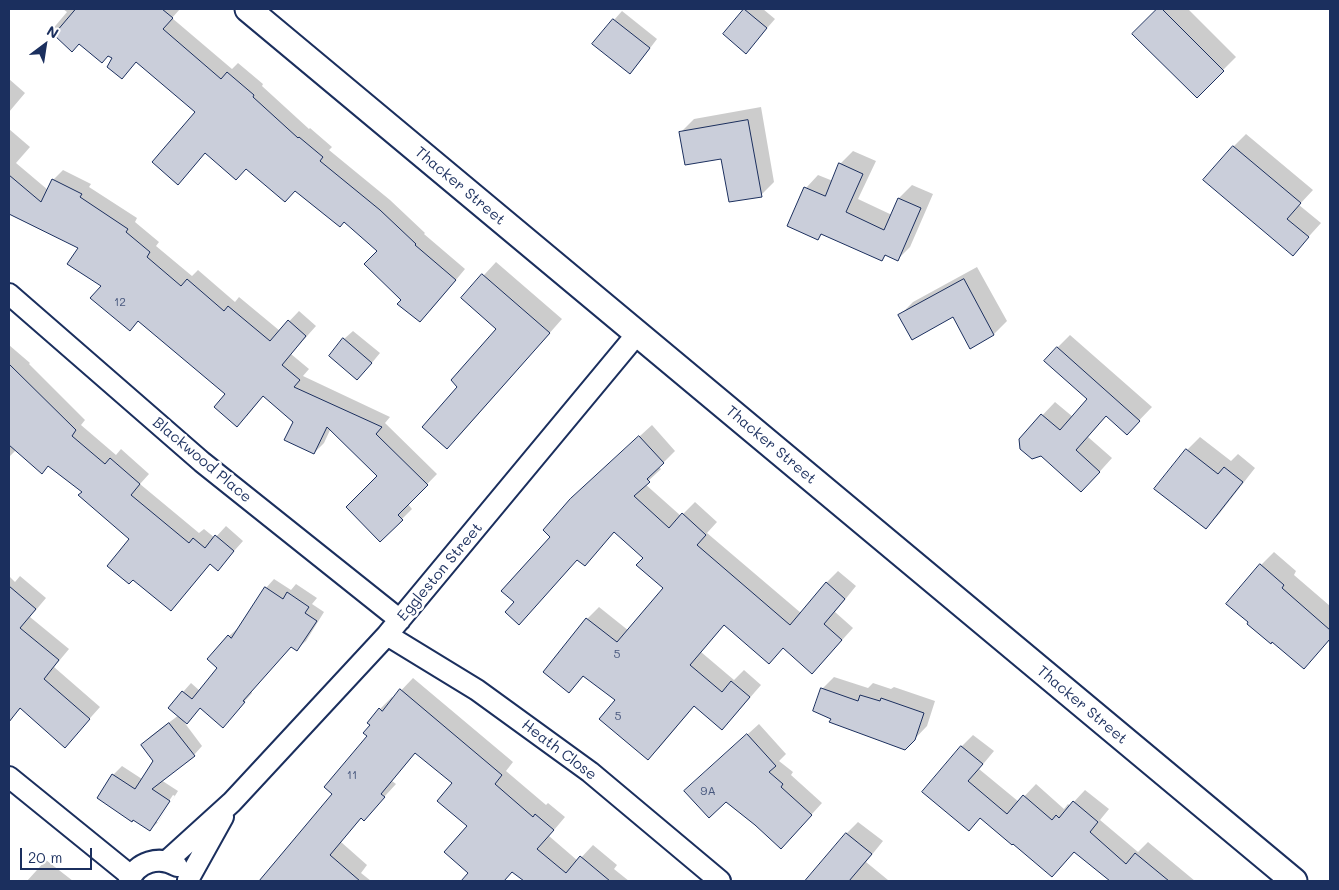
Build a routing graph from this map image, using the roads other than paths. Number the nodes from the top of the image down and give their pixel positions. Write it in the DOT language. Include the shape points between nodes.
graph roads {
  1 [pos="248,9"];
  2 [pos="9,294"];
  3 [pos="637,334"];
  4 [pos="394,628"];
  5 [pos="9,778"];
  6 [pos="232,802"];
  7 [pos="167,861"];
  8 [pos="130,879"];
  9 [pos="189,881"];
  10 [pos="720,881"];
  11 [pos="1294,881"];
  1 -- 3 [label="street, Thacker Street"];
  2 -- 4 [label="street, Blackwood Place"];
  3 -- 4 [label="street, Eggleston Street"];
  3 -- 11 [label="street, Thacker Street"];
  4 -- 6 [label="street, Eggleston Street"];
  4 -- 10 [label="street, Heath Close" via="590,772"];
  5 -- 8 [label="street"];
  6 -- 7 [label="street, Eggleston Street"];
  6 -- 9 [label="street, Eggleston Street"];
  7 -- 8 [label="street" via="153,861 140,866"];
  7 -- 9 [label="street" via="183,871"];
}
